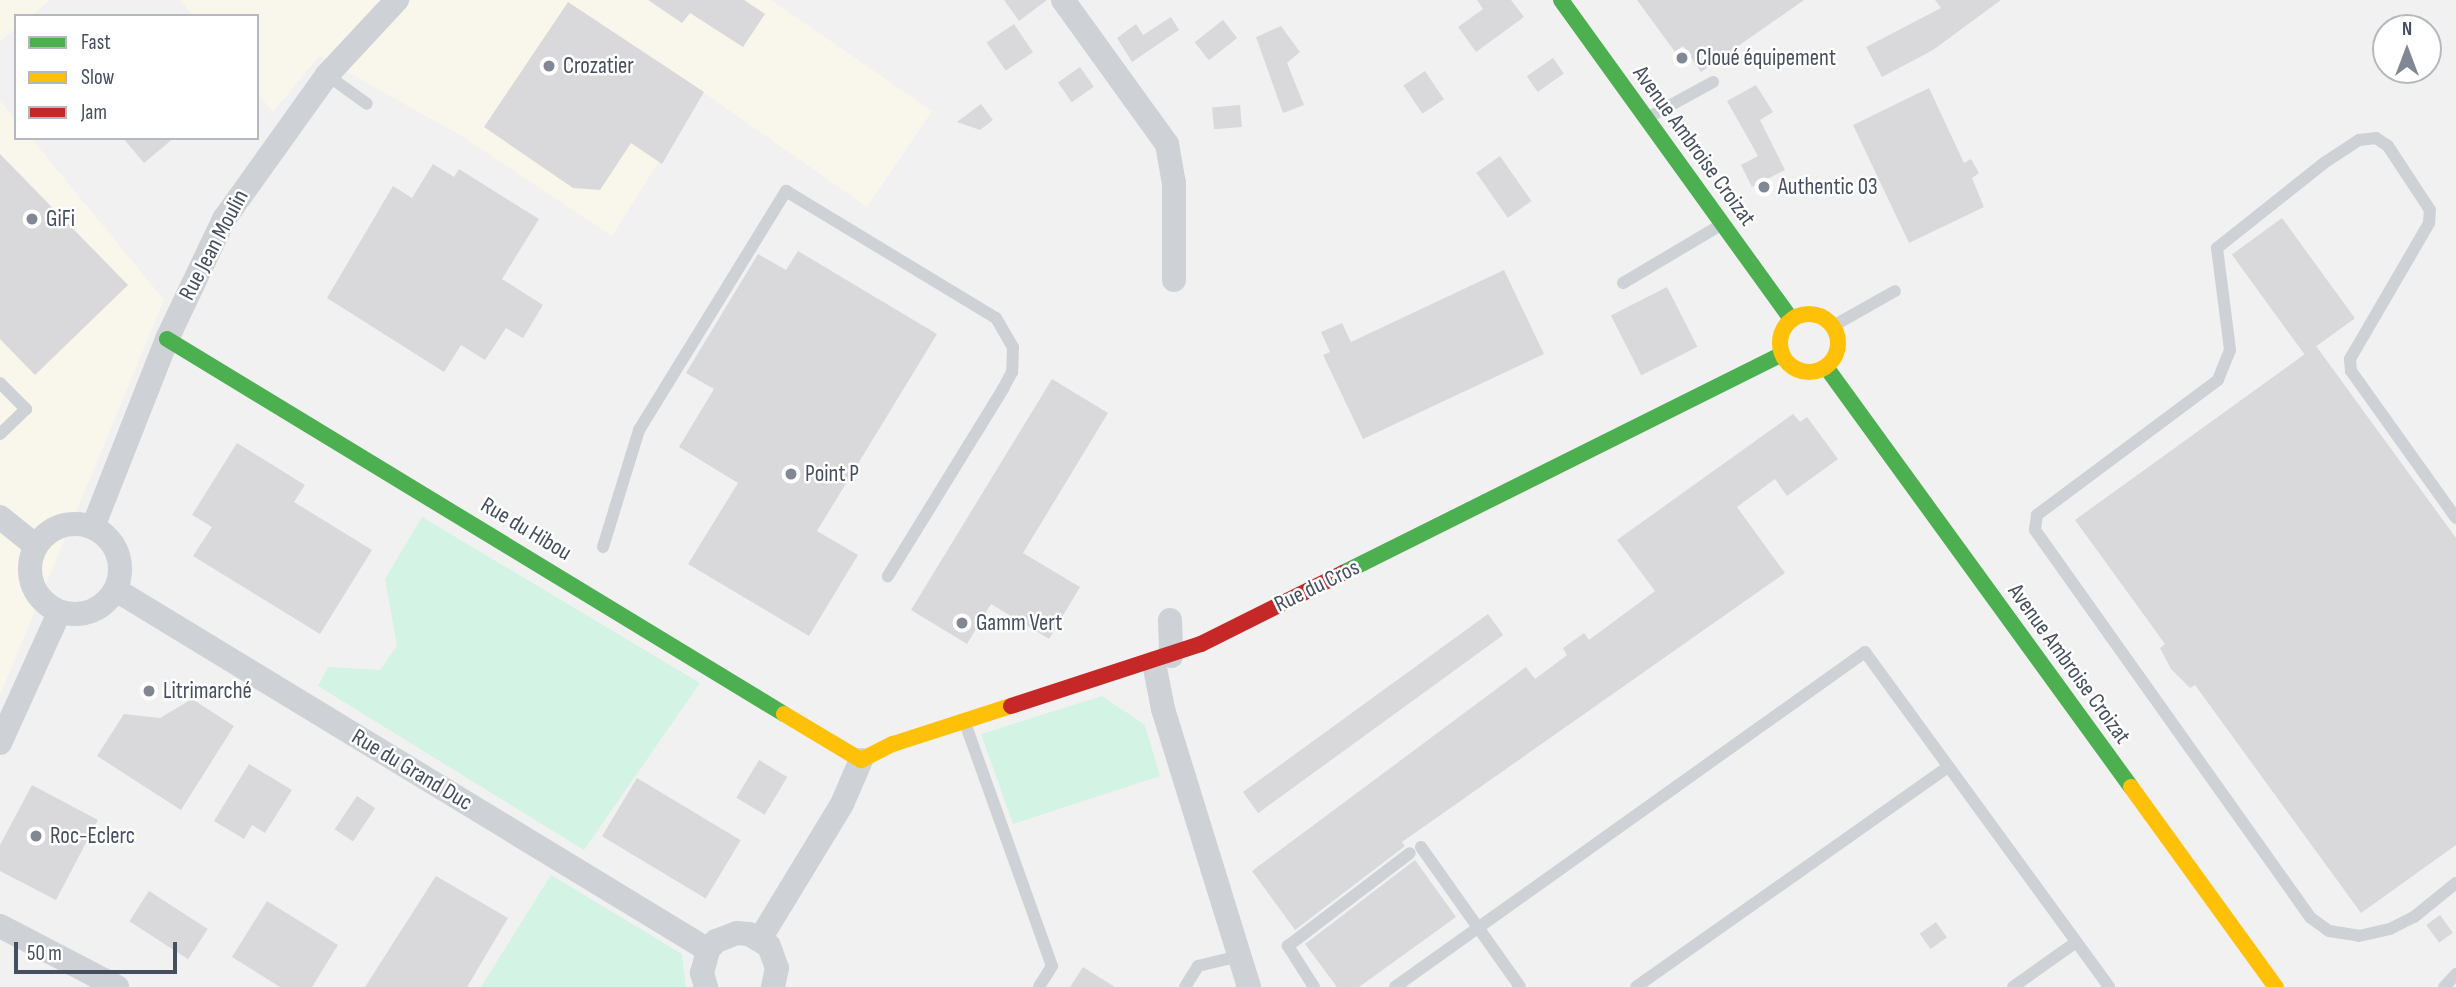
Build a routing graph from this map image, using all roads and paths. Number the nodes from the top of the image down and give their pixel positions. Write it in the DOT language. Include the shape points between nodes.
graph roads {
  1 [pos="397,0"];
  2 [pos="1063,0"];
  3 [pos="1561,0"];
  4 [pos="327,75"];
  5 [pos="1713,82"];
  6 [pos="367,104"];
  7 [pos="1646,119"];
  8 [pos="1721,225"];
  9 [pos="1174,281"];
  10 [pos="1623,283"];
  11 [pos="1895,291"];
  12 [pos="1791,319"];
  13 [pos="1833,326"];
  14 [pos="167,339"];
  15 [pos="1782,355"];
  16 [pos="1826,367"];
  17 [pos="0,383"];
  18 [pos="0,434"];
  19 [pos="0,517"];
  20 [pos="2456,518"];
  21 [pos="93,527"];
  22 [pos="36,546"];
  23 [pos="603,547"];
  24 [pos="888,576"];
  25 [pos="116,590"];
  26 [pos="59,613"];
  27 [pos="1170,620"];
  28 [pos="1162,659"];
  29 [pos="964,721"];
  30 [pos="0,743"];
  31 [pos="860,760"];
  32 [pos="1948,767"];
  33 [pos="2456,883"];
  34 [pos="0,926"];
  35 [pos="1478,927"];
  36 [pos="760,939"];
  37 [pos="2076,942"];
  38 [pos="708,950"];
  39 [pos="1239,956"];
  40 [pos="2456,974"];
  41 [pos="117,987"];
  42 [pos="706,987"];
  43 [pos="773,987"];
  44 [pos="1039,987"];
  45 [pos="1185,987"];
  46 [pos="1249,987"];
  47 [pos="1314,987"];
  48 [pos="1395,987"];
  49 [pos="1520,987"];
  50 [pos="1636,987"];
  51 [pos="2013,987"];
  52 [pos="2109,987"];
  53 [pos="2276,987"];
  54 [pos="2445,987"];
  1 -- 4 [label="street, Rue Jean Moulin"];
  2 -- 9 [label="street" via="1167,144 1174,183"];
  3 -- 7 [label="street, Avenue Ambroise Croizat"];
  4 -- 6 [label="lane"];
  4 -- 14 [label="street, Rue Jean Moulin" via="224,219"];
  5 -- 7 [label="lane"];
  7 -- 8 [label="street, Avenue Ambroise Croizat"];
  8 -- 10 [label="lane"];
  8 -- 12 [label="street, Avenue Ambroise Croizat"];
  11 -- 13 [label="lane"];
  12 -- 13 [label="street" via="1818,315"];
  12 -- 15 [label="street" via="1780,335"];
  13 -- 16 [label="street" via="1837,353"];
  14 -- 21 [label="street, Rue Jean Moulin"];
  14 -- 31 [label="street, Rue du Hibou"];
  15 -- 16 [label="street" via="1801,371"];
  15 -- 28 [label="street, Rue du Cros"];
  16 -- 53 [label="street, Avenue Ambroise Croizat"];
  17 -- 18 [label="lane" via="26,409"];
  19 -- 22 [label="street"];
  20 -- 33 [label="lane" via="2351,371 2350,359 2430,223 2430,210 2388,146 2376,138 2359,140 2324,163 2217,248 2230,350 2218,380 2037,515 2035,530 2311,918 2329,931 2359,936 2390,929 2414,917"];
  21 -- 22 [label="street" via="59,527"];
  21 -- 25 [label="street" via="117,550 121,573"];
  22 -- 26 [label="street" via="30,561 32,584 42,601"];
  23 -- 24 [label="lane" via="639,430 786,191 996,318 1013,347 1012,372 1003,389"];
  25 -- 26 [label="street" via="100,608 79,615"];
  25 -- 38 [label="street, Rue du Grand Duc"];
  26 -- 30 [label="street"];
  27 -- 28 [label="street"];
  28 -- 29 [label="street, Rue du Cros"];
  28 -- 39 [label="street" via="1164,709"];
  29 -- 31 [label="street, Rue du Cros"];
  29 -- 44 [label="lane" via="1052,966"];
  31 -- 36 [label="street" via="842,804"];
  32 -- 35 [label="lane" via="1864,652"];
  32 -- 37 [label="lane"];
  32 -- 50 [label="lane"];
  34 -- 41 [label="street"];
  35 -- 47 [label="lane" via="1415,850 1287,946"];
  35 -- 48 [label="lane"];
  35 -- 49 [label="lane"];
  36 -- 38 [label="street" via="737,933 716,941"];
  36 -- 43 [label="street" via="775,956"];
  37 -- 51 [label="lane"];
  37 -- 52 [label="lane"];
  38 -- 42 [label="street" via="702,973"];
  39 -- 45 [label="lane" via="1198,966"];
  39 -- 46 [label="street"];
  40 -- 54 [label="lane"];
}
